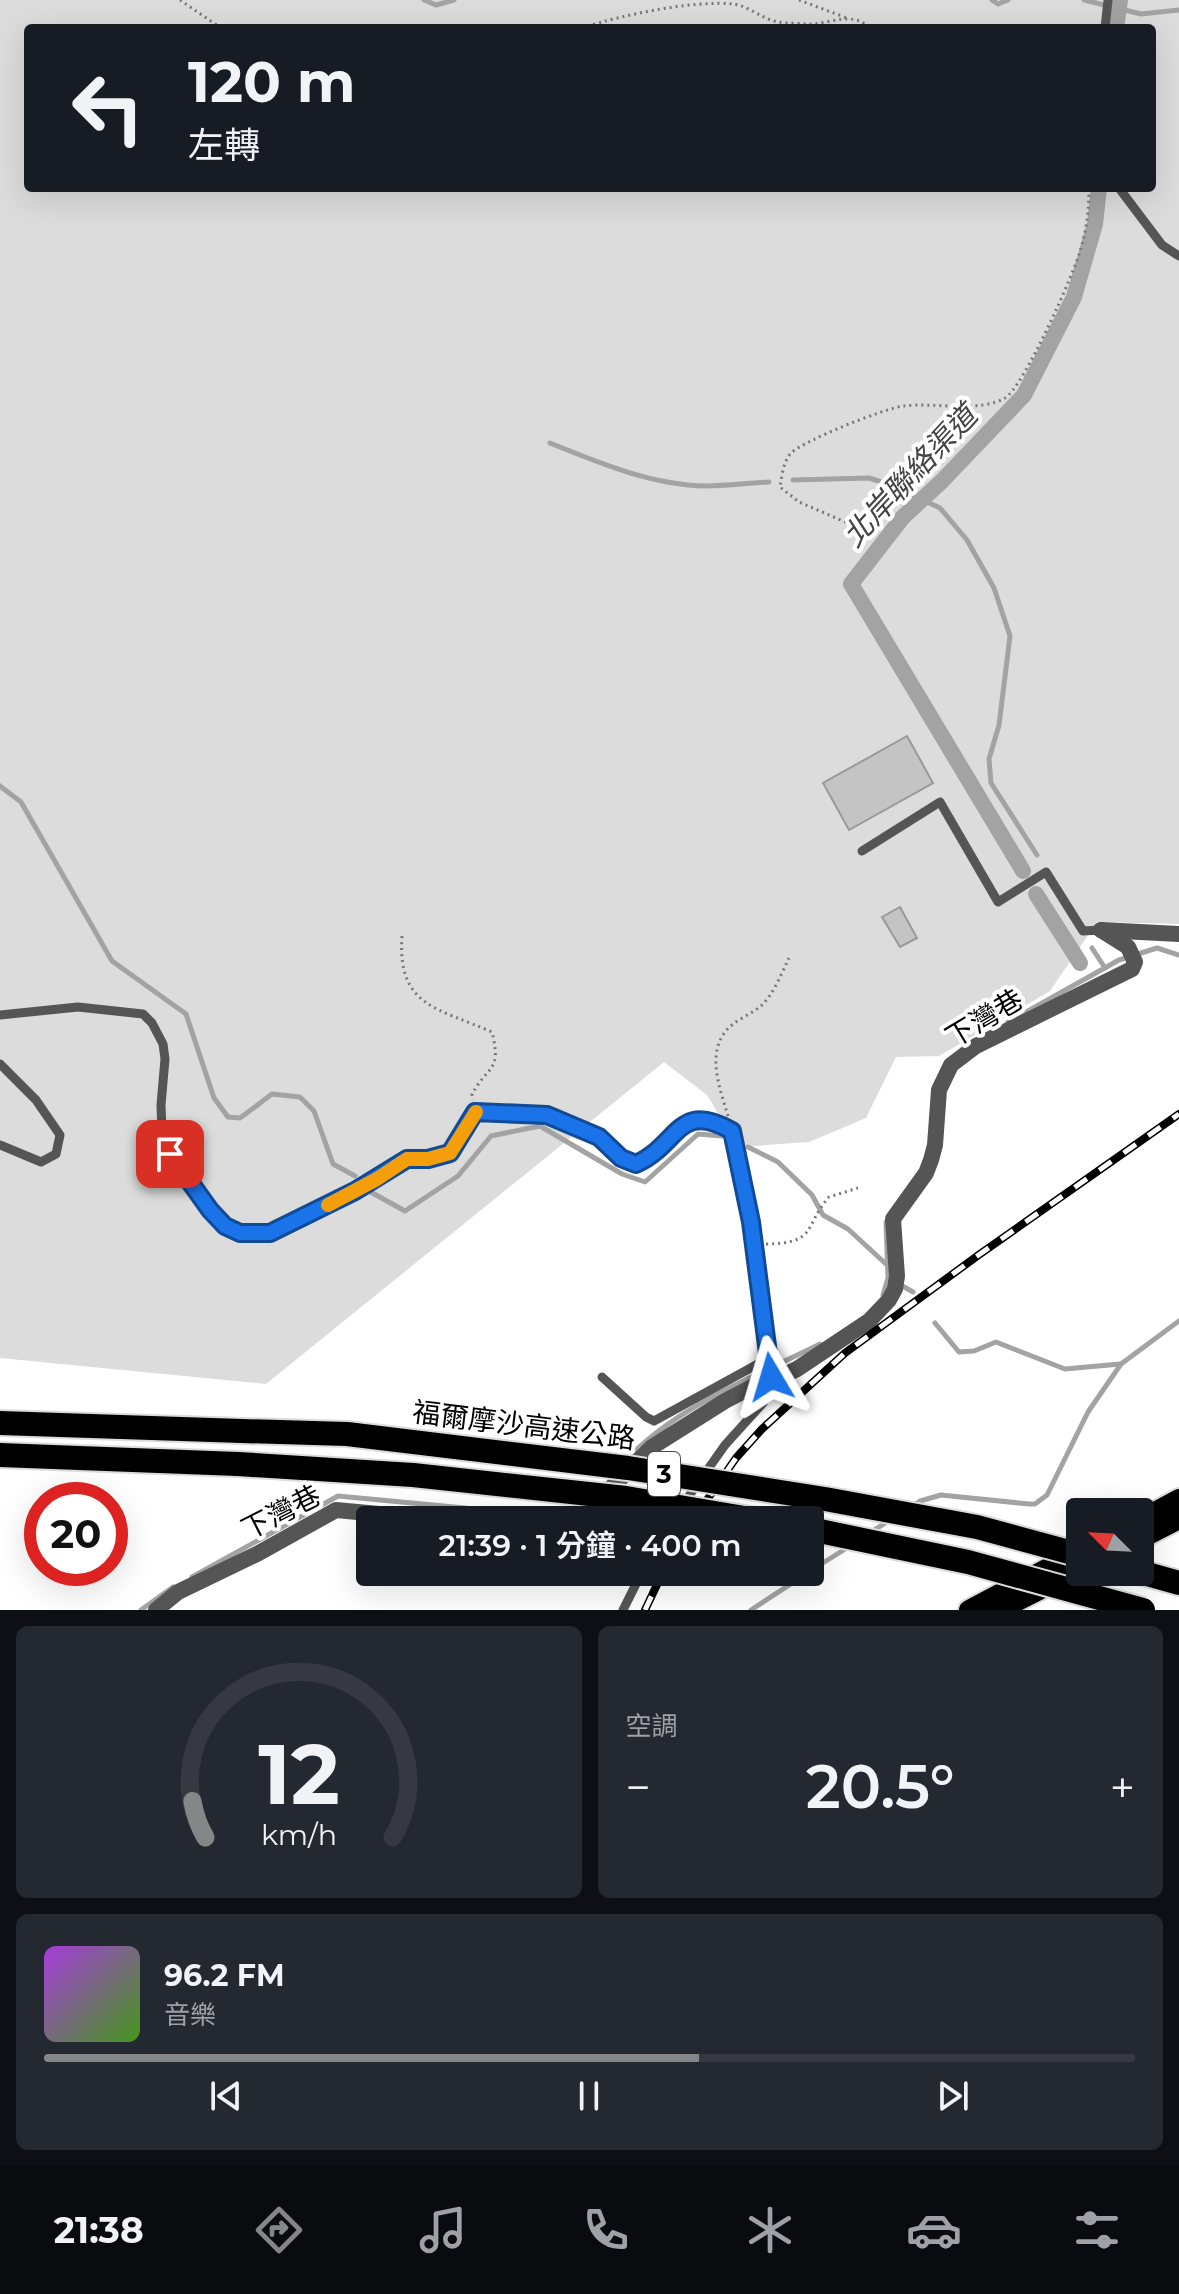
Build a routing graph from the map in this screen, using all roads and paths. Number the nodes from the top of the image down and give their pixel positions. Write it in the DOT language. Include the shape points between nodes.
graph roads {
  1 [pos="180,0"];
  2 [pos="799,0"];
  3 [pos="1108,0"];
  4 [pos="847,18"];
  5 [pos="1106,23"];
  6 [pos="215,24"];
  7 [pos="594,24"];
  8 [pos="814,24"];
  9 [pos="814,24"];
  10 [pos="866,24"];
  11 [pos="1089,192"];
  12 [pos="1122,192"];
  13 [pos="1179,256"];
  14 [pos="857,527"];
  15 [pos="862,851"];
  16 [pos="1101,930"];
  17 [pos="1179,934"];
  18 [pos="402,936"];
  19 [pos="789,958"];
  20 [pos="0,1015"];
  21 [pos="0,1064"];
  22 [pos="475,1112"];
  23 [pos="732,1131"];
  24 [pos="0,1145"];
  25 [pos="858,1188"];
  26 [pos="754,1244"];
  27 [pos="769,1358"];
  28 [pos="602,1377"];
  29 [pos="771,1377"];
  30 [pos="0,1423"];
  31 [pos="0,1455"];
  32 [pos="1179,1499"];
  33 [pos="593,1506"];
  34 [pos="673,1506"];
  35 [pos="682,1506"];
  36 [pos="356,1512"];
  37 [pos="1154,1512"];
  38 [pos="1179,1519"];
  39 [pos="824,1532"];
  40 [pos="1154,1532"];
  41 [pos="1066,1549"];
  42 [pos="1066,1560"];
  43 [pos="1066,1576"];
  44 [pos="1154,1576"];
  45 [pos="1179,1583"];
  46 [pos="635,1586"];
  47 [pos="156,1610"];
  48 [pos="623,1610"];
  49 [pos="969,1610"];
  50 [pos="1000,1610"];
  51 [pos="1143,1610"];
  1 -- 6 [label="path"];
  2 -- 4 [label="path"];
  3 -- 5 [label="lane"];
  4 -- 8 [label="path"];
  4 -- 10 [label="path"];
  7 -- 9 [label="path" via="693,2 735,4 771,22"];
  11 -- 14 [label="path" via="1081,250 1019,385 1006,397 987,405 899,406 791,454 780,487 799,502"];
  12 -- 13 [label="lane" via="1162,245"];
  15 -- 16 [label="lane" via="940,802 998,902 1046,872 1083,931"];
  16 -- 17 [label="street"];
  16 -- 29 [label="street, 下灣巷" via="1132,954 1132,969 976,1046 951,1065 939,1090 931,1160 893,1219 896,1282 889,1300 869,1321 797,1369"];
  18 -- 22 [label="path" via="400,956 410,989 423,1002 492,1032 496,1059 472,1094"];
  19 -- 23 [label="path" via="762,1005 726,1030 716,1054"];
  20 -- 22 [label="lane" via="78,1007 143,1014 163,1044 161,1119 170,1154 210,1210 240,1233 270,1233 407,1159 450,1153"];
  21 -- 24 [label="lane" via="36,1100 60,1135 56,1154 41,1162"];
  22 -- 23 [label="lane" via="547,1115 599,1137 636,1164 650,1158 682,1124 697,1118 714,1120"];
  23 -- 26 [label="lane"];
  25 -- 26 [label="path" via="835,1194 799,1238"];
  26 -- 27 [label="lane"];
  27 -- 28 [label="lane" via="654,1421"];
  27 -- 29 [label="lane"];
  29 -- 33 [label="street, 下灣巷" via="652,1447"];
  29 -- 35 [label="lane" via="769,1395"];
  30 -- 41 [label="highway, 福爾摩沙高速公路 / 3, bridge" via="347,1434 628,1468 825,1499"];
  31 -- 34 [label="highway, 3, bridge" via="443,1478"];
  32 -- 37 [label="main road"];
  36 -- 47 [label="street, 下灣巷" via="336,1510 178,1592"];
  38 -- 40 [label="main road"];
  39 -- 51 [label="highway, bridge" via="968,1562"];
  42 -- 49 [label="main road, 3"];
  43 -- 50 [label="main road"];
  44 -- 45 [label="highway"];
  46 -- 48 [label="lane"];
}
